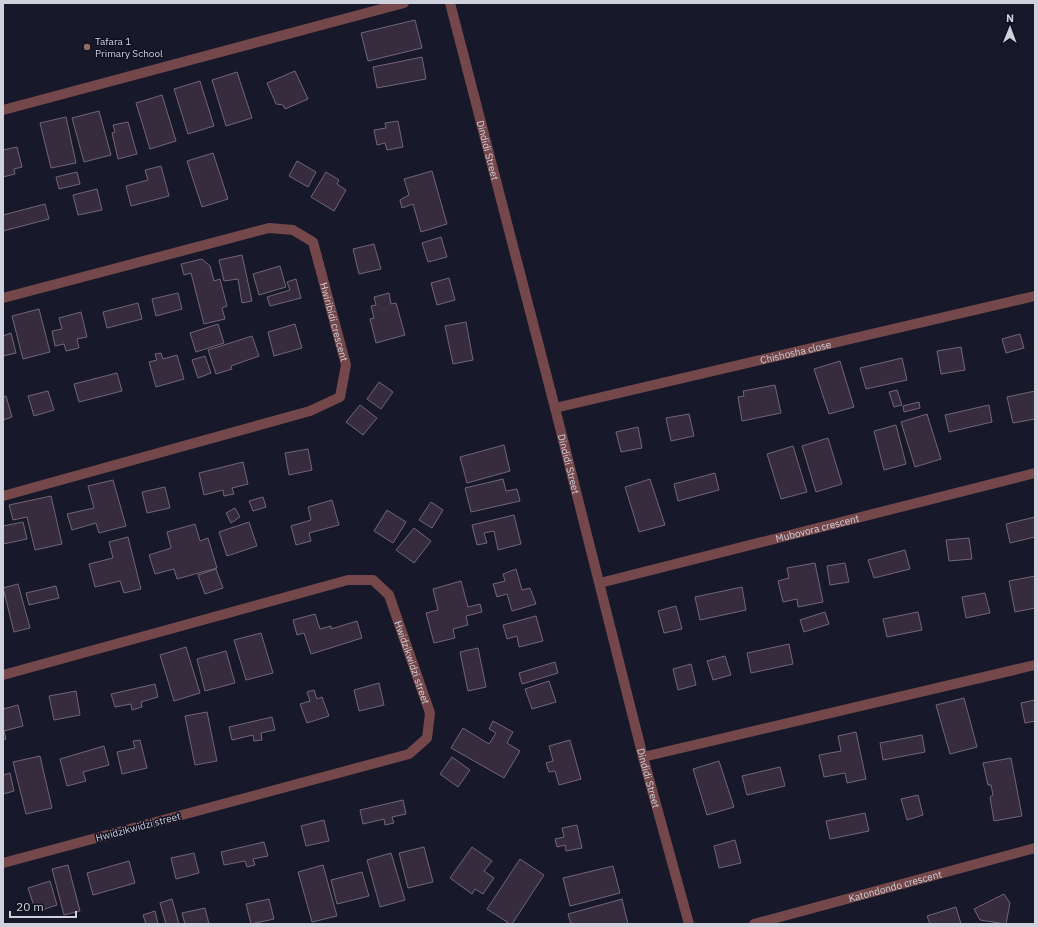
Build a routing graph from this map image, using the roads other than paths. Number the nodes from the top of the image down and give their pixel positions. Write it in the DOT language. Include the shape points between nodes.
graph roads {
  1 [pos="404,3"];
  2 [pos="450,3"];
  3 [pos="3,110"];
  4 [pos="1035,296"];
  5 [pos="3,298"];
  6 [pos="556,408"];
  7 [pos="1035,473"];
  8 [pos="3,496"];
  9 [pos="600,583"];
  10 [pos="1035,665"];
  11 [pos="3,674"];
  12 [pos="643,757"];
  13 [pos="1035,848"];
  14 [pos="3,863"];
  15 [pos="689,924"];
  16 [pos="754,924"];
  1 -- 3 [label="street"];
  2 -- 6 [label="street, Dindidi Street"];
  4 -- 6 [label="street, Chishosha close"];
  5 -- 8 [label="street, Hwiribidi crescent" via="269,228 293,230 313,242 346,365 340,397 310,411"];
  6 -- 9 [label="street, Dindidi Street"];
  7 -- 9 [label="street, Mubovora crescent"];
  9 -- 12 [label="street, Dindidi Street"];
  10 -- 12 [label="street"];
  11 -- 14 [label="street, Hwidzikwidzi street" via="348,580 373,580 389,595 430,713 427,738 409,754"];
  12 -- 15 [label="street, Dindidi Street"];
  13 -- 16 [label="street, Katondondo crescent"];
}
